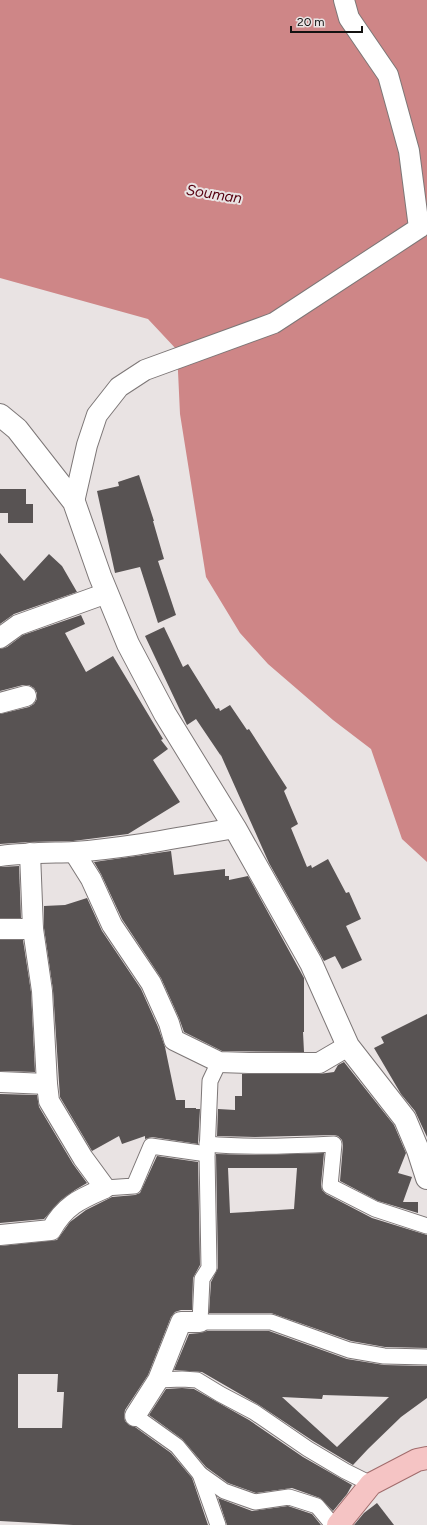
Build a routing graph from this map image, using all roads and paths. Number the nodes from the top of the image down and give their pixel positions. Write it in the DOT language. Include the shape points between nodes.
graph roads {
  1 [pos="344,0"];
  2 [pos="0,415"];
  3 [pos="74,502"];
  4 [pos="107,593"];
  5 [pos="0,638"];
  6 [pos="26,696"];
  7 [pos="0,703"];
  8 [pos="235,828"];
  9 [pos="74,852"];
  10 [pos="30,853"];
  11 [pos="0,856"];
  12 [pos="0,929"];
  13 [pos="33,929"];
  14 [pos="348,1046"];
  15 [pos="218,1062"];
  16 [pos="0,1082"];
  17 [pos="47,1084"];
  18 [pos="207,1149"];
  19 [pos="427,1178"];
  20 [pos="105,1188"];
  21 [pos="427,1226"];
  22 [pos="0,1235"];
  23 [pos="200,1322"];
  24 [pos="427,1357"];
  25 [pos="158,1380"];
  26 [pos="135,1416"];
  27 [pos="427,1458"];
  28 [pos="200,1474"];
  29 [pos="371,1484"];
  30 [pos="218,1525"];
  31 [pos="333,1525"];
  32 [pos="338,1525"];
  1 -- 3 [label="street" via="349,18 388,75 410,151 419,228 274,323 145,370 119,387 97,415 87,445"];
  2 -- 3 [label="street" via="16,429"];
  3 -- 4 [label="street"];
  4 -- 5 [label="street" via="18,625"];
  4 -- 8 [label="street" via="128,644 165,714"];
  6 -- 7 [label="street"];
  8 -- 9 [label="street"];
  8 -- 14 [label="street" via="311,963"];
  9 -- 10 [label="street"];
  9 -- 15 [label="street" via="91,879 112,925 151,983 174,1040"];
  10 -- 11 [label="street"];
  10 -- 13 [label="street"];
  12 -- 13 [label="street"];
  13 -- 17 [label="street" via="42,991"];
  14 -- 15 [label="street" via="319,1063"];
  14 -- 19 [label="street" via="405,1119"];
  15 -- 18 [label="street" via="210,1081"];
  16 -- 17 [label="street"];
  17 -- 20 [label="street" via="50,1100 83,1158"];
  18 -- 20 [label="street" via="151,1146 134,1186"];
  18 -- 21 [label="street" via="334,1144 330,1186 375,1209"];
  18 -- 23 [label="street" via="209,1268 202,1279"];
  20 -- 22 [label="street" via="77,1201 58,1219 51,1230"];
  23 -- 24 [label="street" via="271,1322 348,1350 384,1356"];
  23 -- 25 [label="street" via="181,1322"];
  25 -- 26 [label="street"];
  25 -- 29 [label="street" via="197,1380 254,1412 338,1467"];
  26 -- 28 [label="street" via="177,1446"];
  27 -- 29 [label="main road" via="417,1460"];
  28 -- 30 [label="street"];
  28 -- 31 [label="street" via="224,1491 255,1502 289,1497 318,1506"];
  29 -- 32 [label="main road"];
}
